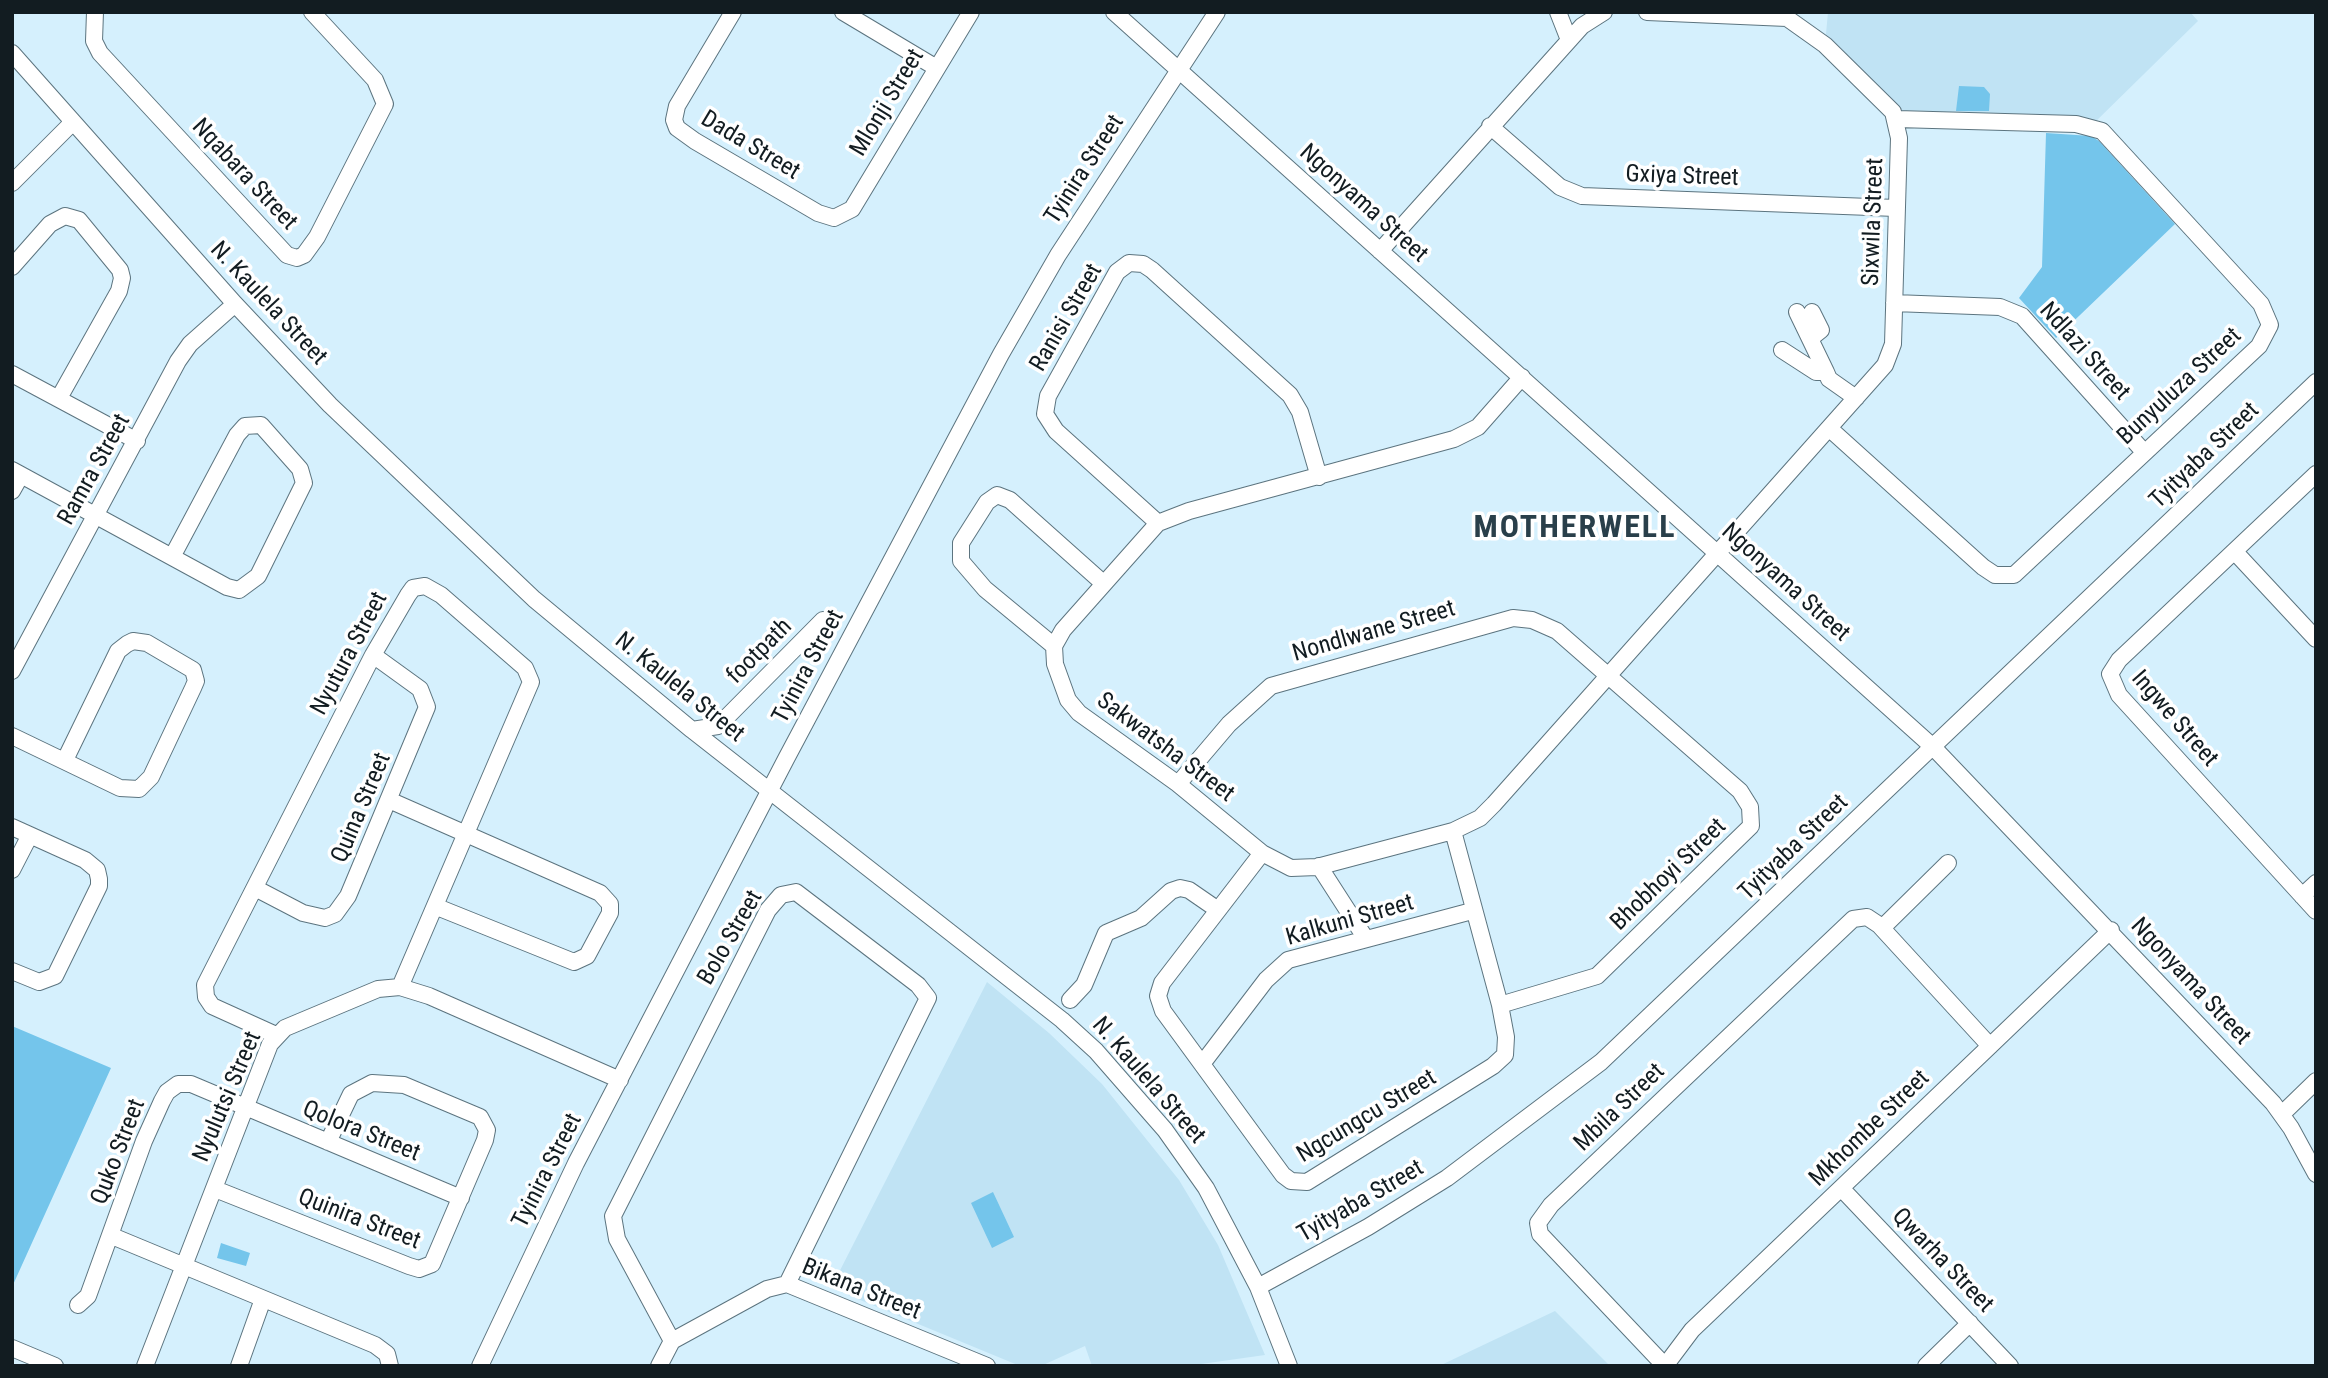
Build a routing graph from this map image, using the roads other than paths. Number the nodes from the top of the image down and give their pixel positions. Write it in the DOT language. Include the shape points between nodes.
graph roads {
  1 [pos="95,12"];
  2 [pos="312,12"];
  3 [pos="733,12"];
  4 [pos="843,12"];
  5 [pos="971,12"];
  6 [pos="1114,12"];
  7 [pos="1217,12"];
  8 [pos="1558,12"];
  9 [pos="1603,12"];
  10 [pos="1647,12"];
  11 [pos="1788,15"];
  12 [pos="1569,40"];
  13 [pos="12,53"];
  14 [pos="935,67"];
  15 [pos="1177,70"];
  16 [pos="1897,119"];
  17 [pos="73,122"];
  18 [pos="1490,126"];
  19 [pos="12,183"];
  20 [pos="1896,208"];
  21 [pos="843,216"];
  22 [pos="1380,251"];
  23 [pos="12,267"];
  24 [pos="1894,303"];
  25 [pos="235,304"];
  26 [pos="1805,312"];
  27 [pos="1782,350"];
  28 [pos="1826,372"];
  29 [pos="12,374"];
  30 [pos="1522,377"];
  31 [pos="2316,382"];
  32 [pos="59,398"];
  33 [pos="1856,398"];
  34 [pos="1829,429"];
  35 [pos="137,441"];
  36 [pos="2144,452"];
  37 [pos="17,472"];
  38 [pos="2316,474"];
  39 [pos="1320,477"];
  40 [pos="12,491"];
  41 [pos="95,516"];
  42 [pos="1158,523"];
  43 [pos="2235,552"];
  44 [pos="1718,554"];
  45 [pos="172,557"];
  46 [pos="1103,583"];
  47 [pos="823,620"];
  48 [pos="2316,639"];
  49 [pos="1054,646"];
  50 [pos="373,655"];
  51 [pos="15,661"];
  52 [pos="1606,676"];
  53 [pos="692,730"];
  54 [pos="12,736"];
  55 [pos="1933,747"];
  56 [pos="65,760"];
  57 [pos="1178,784"];
  58 [pos="770,790"];
  59 [pos="389,800"];
  60 [pos="12,827"];
  61 [pos="1452,831"];
  62 [pos="30,835"];
  63 [pos="465,835"];
  64 [pos="1262,853"];
  65 [pos="1948,863"];
  66 [pos="1319,866"];
  67 [pos="12,870"];
  68 [pos="2316,883"];
  69 [pos="255,888"];
  70 [pos="2302,896"];
  71 [pos="437,907"];
  72 [pos="1218,910"];
  73 [pos="1472,911"];
  74 [pos="2316,911"];
  75 [pos="1882,928"];
  76 [pos="2111,930"];
  77 [pos="1366,939"];
  78 [pos="12,971"];
  79 [pos="400,987"];
  80 [pos="1070,1000"];
  81 [pos="1500,1004"];
  82 [pos="276,1035"];
  83 [pos="1990,1046"];
  84 [pos="1202,1064"];
  85 [pos="620,1080"];
  86 [pos="2316,1081"];
  87 [pos="244,1109"];
  88 [pos="2282,1114"];
  89 [pos="328,1143"];
  90 [pos="2316,1174"];
  91 [pos="1841,1188"];
  92 [pos="215,1189"];
  93 [pos="461,1198"];
  94 [pos="112,1236"];
  95 [pos="186,1264"];
  96 [pos="787,1284"];
  97 [pos="1258,1286"];
  98 [pos="262,1299"];
  99 [pos="78,1305"];
  100 [pos="1970,1323"];
  101 [pos="672,1341"];
  102 [pos="12,1348"];
  103 [pos="55,1366"];
  104 [pos="145,1366"];
  105 [pos="239,1366"];
  106 [pos="390,1366"];
  107 [pos="480,1366"];
  108 [pos="659,1366"];
  109 [pos="987,1366"];
  110 [pos="1289,1366"];
  111 [pos="1665,1366"];
  112 [pos="1926,1366"];
  113 [pos="2010,1366"];
  1 -- 2 [label="street, Nqabara Street" via="94,41 100,53 287,255 297,258 317,237 384,104 375,80"];
  3 -- 21 [label="street, Dada Street" via="677,106 677,128 817,213 828,218"];
  4 -- 14 [label="street"];
  5 -- 14 [label="street, Mlonji Street"];
  6 -- 15 [label="street, Ngonyama Street"];
  7 -- 15 [label="street, Tyinira Street"];
  8 -- 12 [label="street"];
  9 -- 12 [label="street"];
  10 -- 11 [label="street"];
  11 -- 16 [label="street" via="1825,45"];
  12 -- 18 [label="street"];
  13 -- 17 [label="street, N. Kaulela Street"];
  14 -- 21 [label="street, Mlonji Street" via="852,209"];
  15 -- 22 [label="street, Ngonyama Street"];
  15 -- 58 [label="street, Tyinira Street" via="1021,318"];
  16 -- 20 [label="street, Sixwila Street"];
  16 -- 36 [label="street, Bunyuluza Street" via="2076,124 2102,131 2261,304 2270,325 2259,346"];
  17 -- 19 [label="street"];
  17 -- 25 [label="street, N. Kaulela Street"];
  18 -- 20 [label="street, Gxiya Street" via="1560,187 1582,196"];
  18 -- 22 [label="street"];
  20 -- 24 [label="street, Sixwila Street"];
  22 -- 30 [label="street, Ngonyama Street"];
  23 -- 32 [label="street" via="50,225 65,216 79,220 120,270 119,291"];
  24 -- 33 [label="street, Sixwila Street" via="1890,355"];
  24 -- 36 [label="street, Ndlazi Street" via="2000,307 2022,316"];
  25 -- 35 [label="street, Ramra Street" via="190,344"];
  25 -- 53 [label="street, N. Kaulela Street" via="418,491 534,599"];
  26 -- 28 [label="street" via="1821,330 1811,338"];
  27 -- 28 [label="street" via="1816,372"];
  28 -- 33 [label="street"];
  29 -- 32 [label="street"];
  30 -- 39 [label="street" via="1478,427 1465,434"];
  30 -- 44 [label="street, Ngonyama Street"];
  31 -- 55 [label="street, Tyityaba Street"];
  32 -- 35 [label="street"];
  33 -- 34 [label="street, Sixwila Street"];
  34 -- 36 [label="street, Bunyuluza Street" via="1983,567 2004,577 2025,568"];
  34 -- 44 [label="street, Sixwila Street"];
  35 -- 41 [label="street, Ramra Street"];
  37 -- 40 [label="street"];
  37 -- 41 [label="street"];
  38 -- 43 [label="street, Ingwe Street"];
  39 -- 42 [label="street" via="1189,510"];
  39 -- 42 [label="street, Ranisi Street" via="1300,412 1290,395 1152,270 1129,263 1117,272 1048,396 1045,414 1056,431"];
  41 -- 45 [label="street"];
  41 -- 51 [label="street, Ramra Street"];
  42 -- 46 [label="street"];
  43 -- 48 [label="street"];
  43 -- 70 [label="street, Ingwe Street" via="2119,660 2110,681"];
  44 -- 52 [label="street, Sakwatsha Street"];
  44 -- 55 [label="street, Ngonyama Street"];
  45 -- 45 [label="street" via="233,590 247,587 258,576 304,483 300,469 261,425 241,430"];
  46 -- 49 [label="street"];
  46 -- 49 [label="street" via="1010,500 998,495 988,502 961,543 961,561 985,589"];
  47 -- 53 [label="street, footpath" via="718,726"];
  49 -- 57 [label="street, Sakwatsha Street" via="1059,681 1079,713"];
  50 -- 59 [label="street, Quina Street" via="420,689 428,707"];
  50 -- 63 [label="street, Nyutura Street" via="408,595 425,586 530,675 527,696"];
  50 -- 69 [label="street, Nyutura Street"];
  52 -- 57 [label="street, Nondlwane Street" via="1557,631 1532,620 1513,618 1458,631 1271,686 1229,724"];
  52 -- 61 [label="street, Sakwatsha Street" via="1494,804 1480,818"];
  52 -- 81 [label="street, Bhobhoyi Street" via="1740,791 1750,807 1751,827 1597,976"];
  53 -- 58 [label="street, N. Kaulela Street"];
  54 -- 56 [label="street"];
  55 -- 76 [label="street, Ngonyama Street"];
  55 -- 97 [label="street, Tyityaba Street" via="1668,1000 1562,1094 1403,1206"];
  56 -- 56 [label="street" via="127,790 146,785 194,688 193,670 147,643 127,643 118,651"];
  57 -- 64 [label="street, Sakwatsha Street"];
  58 -- 85 [label="street, Tyinira Street"];
  58 -- 97 [label="street, N. Kaulela Street" via="1096,1051 1187,1160 1226,1222"];
  59 -- 63 [label="street"];
  59 -- 69 [label="street, Quina Street" via="354,883 335,914 314,917"];
  60 -- 62 [label="street"];
  61 -- 66 [label="street, Sakwatsha Street"];
  61 -- 73 [label="street, Ngcungcu Street"];
  62 -- 67 [label="street"];
  62 -- 78 [label="street" via="93,865 99,886 55,976 39,982"];
  63 -- 71 [label="street, Nyutura Street"];
  63 -- 71 [label="street" via="600,893 610,904 610,913 587,956 574,962"];
  64 -- 66 [label="street, Sakwatsha Street" via="1290,868"];
  64 -- 72 [label="street, Ngcungcu Street"];
  65 -- 75 [label="street"];
  66 -- 77 [label="street"];
  68 -- 70 [label="street"];
  69 -- 82 [label="street, Nyutura Street" via="205,985 206,998 212,1006"];
  70 -- 74 [label="street, Ingwe Street"];
  71 -- 79 [label="street, Nyutura Street"];
  72 -- 80 [label="street" via="1189,890 1171,891 1141,918 1106,933 1084,985"];
  72 -- 84 [label="street, Ngcungcu Street" via="1162,983 1158,996 1163,1011"];
  73 -- 77 [label="street, Kalkuni Street"];
  73 -- 81 [label="street, Ngcungcu Street"];
  75 -- 83 [label="street"];
  75 -- 111 [label="street, Mbila Street" via="1867,917 1846,923 1540,1217 1540,1234"];
  76 -- 83 [label="street, Mkhombe Street"];
  76 -- 88 [label="street, Ngonyama Street"];
  77 -- 84 [label="street, Kalkuni Street" via="1288,960 1276,969"];
  79 -- 82 [label="street, Nyulutsi Street" via="378,989"];
  79 -- 85 [label="street, Nyulutsi Street"];
  81 -- 84 [label="street, Ngcungcu Street" via="1506,1049 1500,1060 1307,1182 1292,1181 1283,1174"];
  82 -- 87 [label="street, Nyulutsi Street"];
  83 -- 91 [label="street, Mkhombe Street"];
  85 -- 107 [label="street, Tyinira Street"];
  86 -- 88 [label="street"];
  87 -- 89 [label="street, Qolora Street"];
  87 -- 92 [label="street, Nyulutsi Street"];
  87 -- 94 [label="street, Quko Street" via="191,1084 172,1087 144,1141"];
  88 -- 90 [label="street, Ngonyama Street"];
  89 -- 93 [label="street, Qolora Street"];
  89 -- 93 [label="street, Quinira Street" via="351,1094 372,1083 404,1085 472,1113 487,1130"];
  91 -- 100 [label="street, Qwarha Street"];
  91 -- 111 [label="street, Mkhombe Street" via="1692,1330"];
  92 -- 93 [label="street, Quinira Street" via="419,1269 427,1268 437,1257"];
  92 -- 95 [label="street, Nyulutsi Street"];
  94 -- 95 [label="street"];
  94 -- 99 [label="street, Quko Street" via="88,1296"];
  95 -- 98 [label="street"];
  95 -- 104 [label="street, Nyulutsi Street"];
  96 -- 101 [label="street, Bikana Street" via="767,1289"];
  96 -- 101 [label="street, Bolo Street" via="928,998 918,985 796,892 781,895 768,910 613,1216 617,1239"];
  96 -- 109 [label="street, Bikana Street"];
  97 -- 110 [label="street, N. Kaulela Street"];
  98 -- 105 [label="street"];
  98 -- 106 [label="street" via="383,1349"];
  100 -- 112 [label="street"];
  100 -- 113 [label="street, Qwarha Street"];
  101 -- 108 [label="street"];
  102 -- 103 [label="street"];
}
